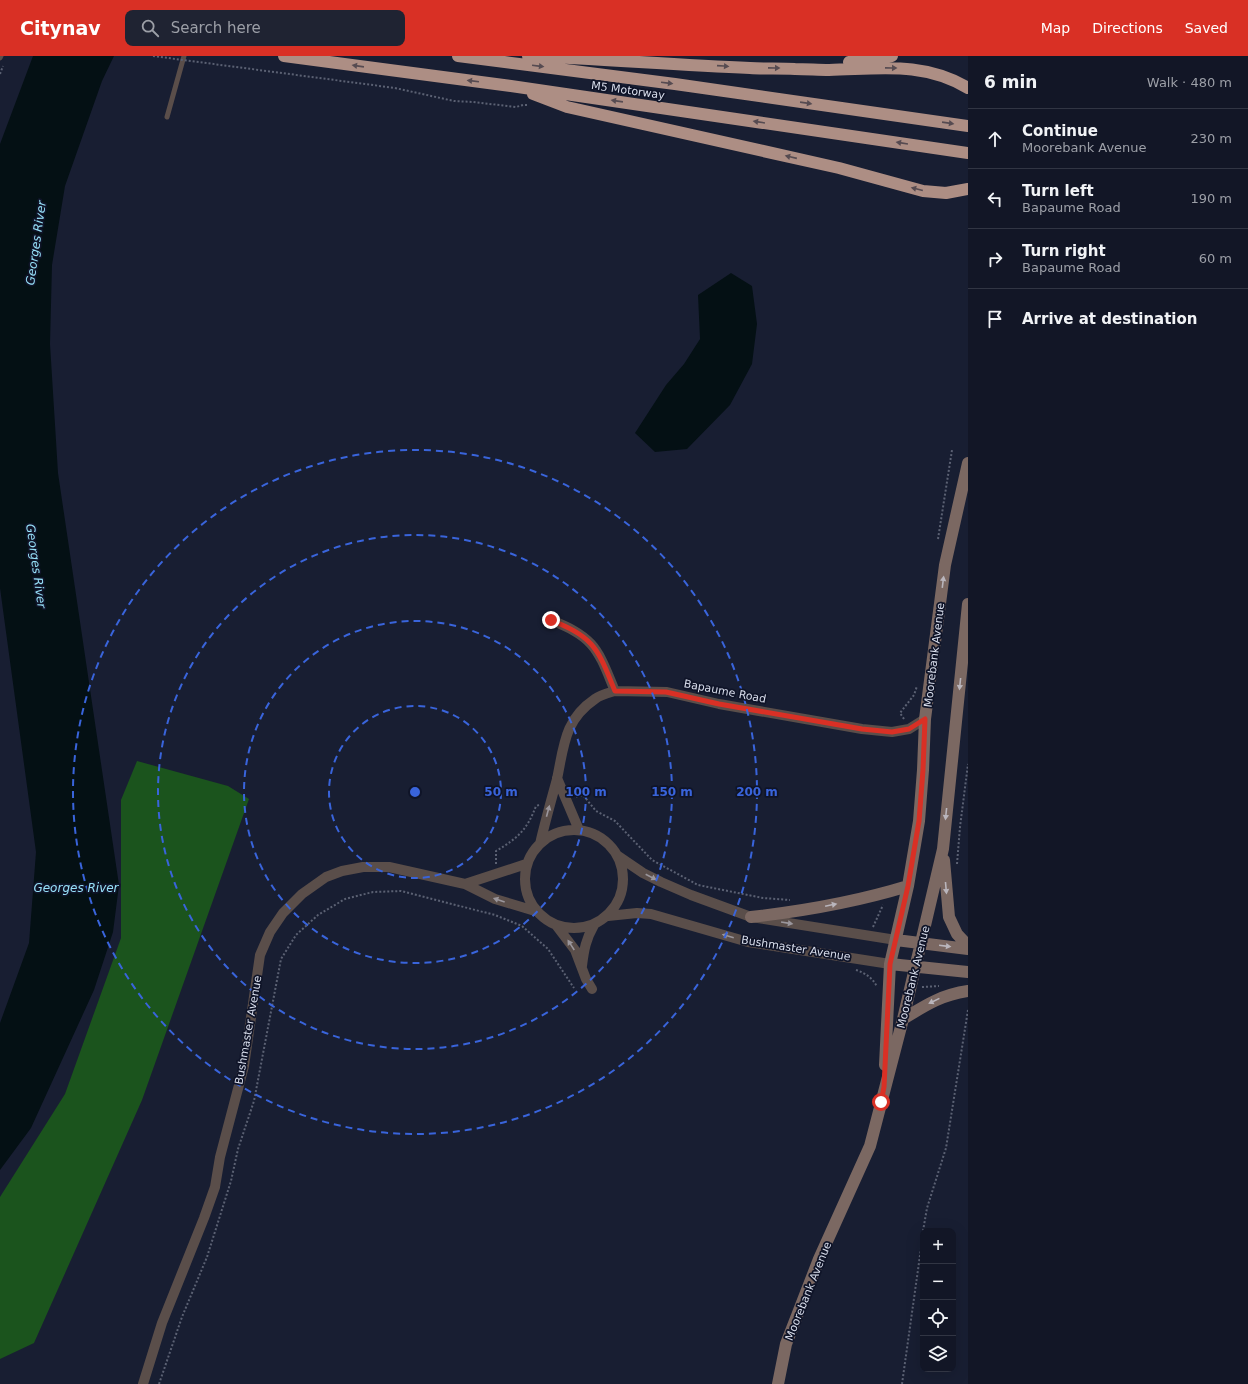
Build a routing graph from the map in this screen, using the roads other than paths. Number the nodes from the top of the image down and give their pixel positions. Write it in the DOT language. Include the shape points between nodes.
graph roads {
  1 [pos="184,56"];
  2 [pos="284,56"];
  3 [pos="458,56"];
  4 [pos="528,56"];
  5 [pos="892,56"];
  6 [pos="796,69"];
  7 [pos="511,86"];
  8 [pos="968,88"];
  9 [pos="167,117"];
  10 [pos="968,126"];
  11 [pos="968,153"];
  12 [pos="962,190"];
  13 [pos="968,198"];
  14 [pos="968,463"];
  15 [pos="968,604"];
  16 [pos="551,620"];
  17 [pos="615,691"];
  18 [pos="925,719"];
  19 [pos="557,778"];
  20 [pos="579,830"];
  21 [pos="540,844"];
  22 [pos="942,849"];
  23 [pos="618,856"];
  24 [pos="526,864"];
  25 [pos="465,884"];
  26 [pos="908,886"];
  27 [pos="535,911"];
  28 [pos="608,916"];
  29 [pos="751,917"];
  30 [pos="556,925"];
  31 [pos="594,925"];
  32 [pos="896,940"];
  33 [pos="921,943"];
  34 [pos="968,948"];
  35 [pos="890,964"];
  36 [pos="582,966"];
  37 [pos="916,967"];
  38 [pos="968,972"];
  39 [pos="592,989"];
  40 [pos="968,991"];
  41 [pos="903,1019"];
  42 [pos="884,1087"];
  43 [pos="142,1384"];
  44 [pos="778,1384"];
  1 -- 9 [label="lane"];
  7 -- 2 [label="highway, M5 Motorway, one-way"];
  3 -- 10 [label="highway, M5 Motorway, one-way"];
  4 -- 6 [label="highway, one-way"];
  5 -- 6 [label="highway"];
  6 -- 8 [label="highway, one-way" via="914,69 939,75"];
  11 -- 7 [label="highway, M5 Motorway, one-way"];
  12 -- 7 [label="highway, one-way" via="923,191 839,168 567,107"];
  12 -- 13 [label="highway"];
  18 -- 14 [label="main road, Moorebank Avenue, one-way" via="945,565"];
  15 -- 22 [label="main road, Moorebank Avenue, one-way"];
  16 -- 17 [label="street" via="571,628 591,643"];
  17 -- 18 [label="street, Bapaume Road" via="666,692 719,704 892,732 909,729"];
  17 -- 19 [label="street" via="596,698 570,724"];
  18 -- 26 [label="main road, Moorebank Avenue" via="919,821"];
  19 -- 20 [label="street"];
  21 -- 19 [label="street, one-way"];
  20 -- 21 [label="street" via="562,831"];
  20 -- 23 [label="street" via="595,834"];
  21 -- 24 [label="street" via="534,849"];
  22 -- 33 [label="main road, Moorebank Avenue"];
  22 -- 34 [label="main road, one-way" via="949,917 957,934"];
  23 -- 28 [label="street" via="623,872 623,888 618,903"];
  23 -- 29 [label="street, Bushmaster Avenue, one-way" via="661,882"];
  24 -- 25 [label="street"];
  24 -- 27 [label="street" via="524,880 527,896"];
  27 -- 25 [label="street, Bushmaster Avenue, one-way" via="495,899"];
  25 -- 43 [label="street, Bushmaster Avenue" via="389,867 363,867 342,871 326,877 302,894 283,913 270,932 260,955 244,1066 214,1187 162,1323"];
  29 -- 26 [label="main road, one-way" via="802,911"];
  26 -- 32 [label="main road, Moorebank Avenue"];
  27 -- 30 [label="street"];
  28 -- 31 [label="street"];
  35 -- 28 [label="street, Bushmaster Avenue, one-way" via="748,942 652,914"];
  29 -- 32 [label="street, Bushmaster Avenue, one-way"];
  30 -- 31 [label="street" via="579,929"];
  36 -- 30 [label="street, one-way" via="575,950"];
  31 -- 36 [label="street" via="587,937"];
  32 -- 33 [label="main road"];
  32 -- 35 [label="main road, Moorebank Avenue"];
  33 -- 34 [label="main road, one-way"];
  33 -- 37 [label="main road, Moorebank Avenue"];
  35 -- 37 [label="main road, Bushmaster Avenue"];
  35 -- 42 [label="main road, Moorebank Avenue"];
  36 -- 39 [label="street"];
  37 -- 38 [label="main road, Bushmaster Avenue"];
  37 -- 41 [label="main road, Moorebank Avenue"];
  40 -- 41 [label="main road, one-way" via="946,995"];
  41 -- 42 [label="main road, Moorebank Avenue"];
  42 -- 44 [label="main road, Moorebank Avenue" via="870,1146 819,1259 786,1344"];
}
